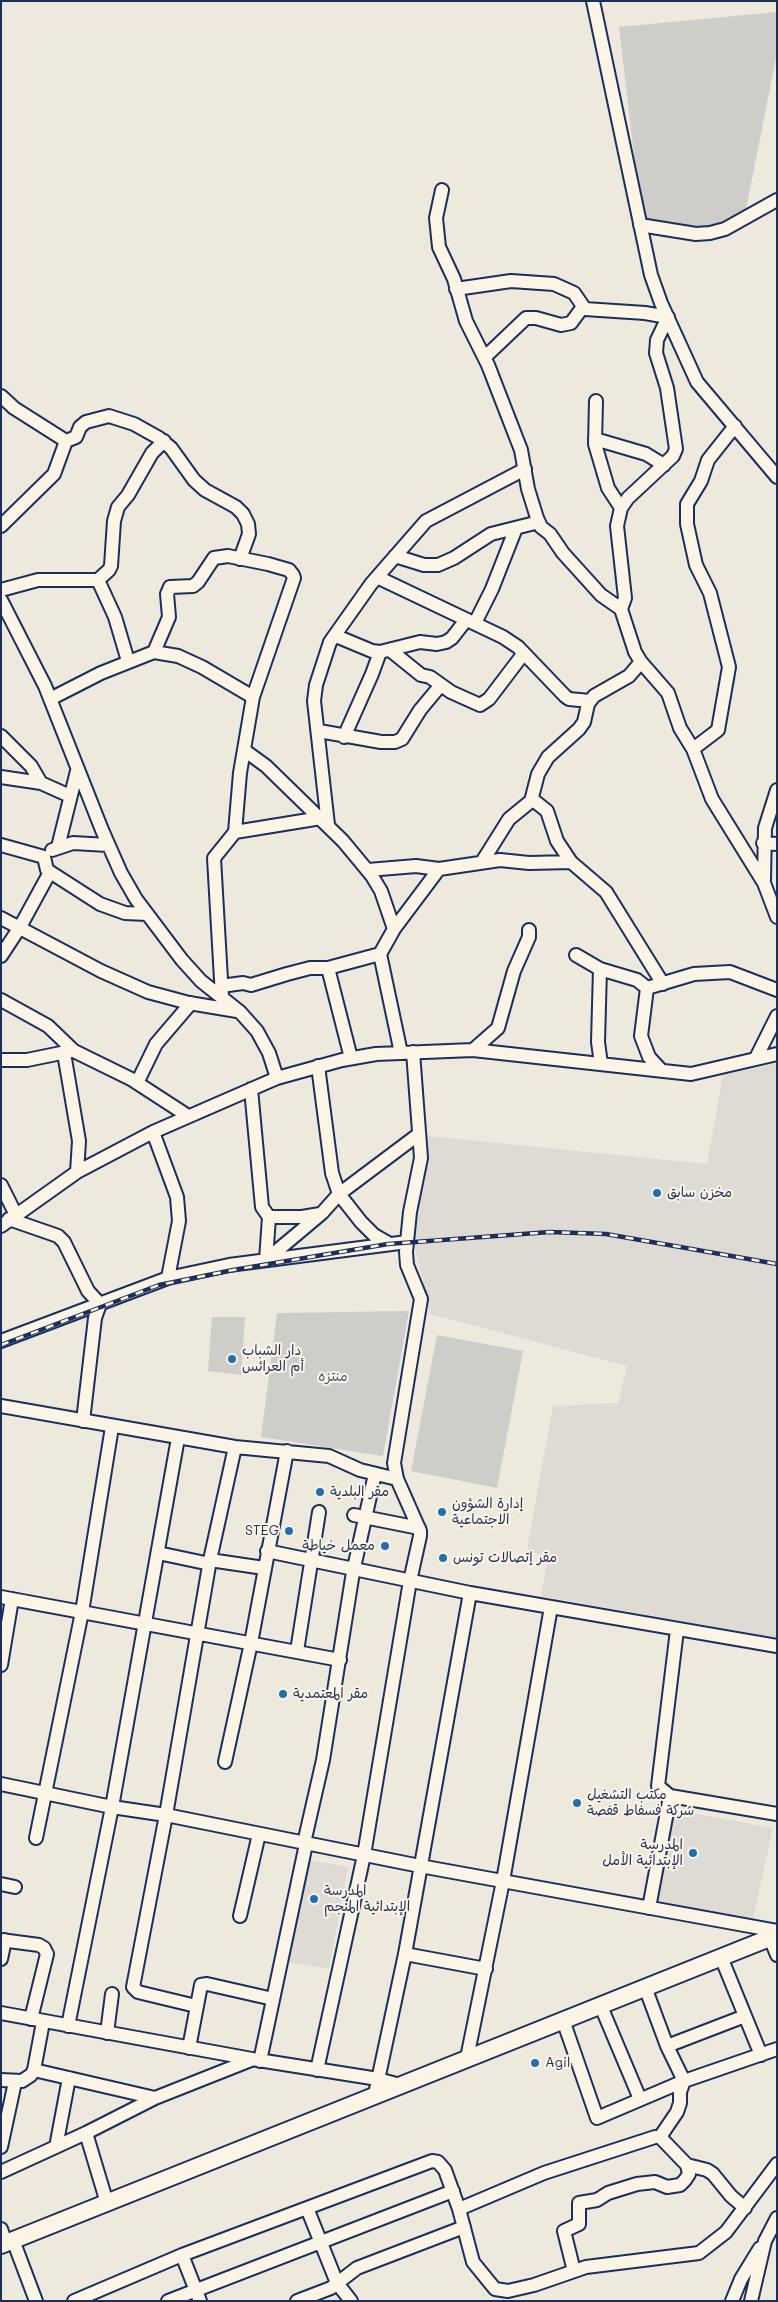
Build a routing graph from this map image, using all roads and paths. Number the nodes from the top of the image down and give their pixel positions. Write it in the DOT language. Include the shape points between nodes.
graph roads {
  1 [pos="593,1"];
  2 [pos="442,190"];
  3 [pos="777,200"];
  4 [pos="640,225"];
  5 [pos="456,288"];
  6 [pos="582,308"];
  7 [pos="668,317"];
  8 [pos="484,357"];
  9 [pos="1,396"];
  10 [pos="596,401"];
  11 [pos="735,426"];
  12 [pos="595,439"];
  13 [pos="66,441"];
  14 [pos="164,441"];
  15 [pos="664,465"];
  16 [pos="525,469"];
  17 [pos="777,477"];
  18 [pos="622,508"];
  19 [pos="539,522"];
  20 [pos="1,526"];
  21 [pos="516,528"];
  22 [pos="395,556"];
  23 [pos="240,559"];
  24 [pos="377,577"];
  25 [pos="98,580"];
  26 [pos="1,590"];
  27 [pos="1,600"];
  28 [pos="620,609"];
  29 [pos="5,616"];
  30 [pos="471,621"];
  31 [pos="336,636"];
  32 [pos="385,651"];
  33 [pos="154,652"];
  34 [pos="524,653"];
  35 [pos="128,661"];
  36 [pos="641,662"];
  37 [pos="440,686"];
  38 [pos="253,697"];
  39 [pos="50,699"];
  40 [pos="590,701"];
  41 [pos="318,731"];
  42 [pos="1,736"];
  43 [pos="344,736"];
  44 [pos="693,749"];
  45 [pos="244,750"];
  46 [pos="77,771"];
  47 [pos="4,776"];
  48 [pos="41,784"];
  49 [pos="777,790"];
  50 [pos="70,796"];
  51 [pos="532,799"];
  52 [pos="325,821"];
  53 [pos="236,832"];
  54 [pos="763,843"];
  55 [pos="777,844"];
  56 [pos="1,845"];
  57 [pos="108,845"];
  58 [pos="58,847"];
  59 [pos="44,857"];
  60 [pos="482,862"];
  61 [pos="571,862"];
  62 [pos="368,870"];
  63 [pos="439,870"];
  64 [pos="50,872"];
  65 [pos="764,883"];
  66 [pos="147,914"];
  67 [pos="777,917"];
  68 [pos="1,918"];
  69 [pos="20,927"];
  70 [pos="394,929"];
  71 [pos="529,930"];
  72 [pos="380,954"];
  73 [pos="576,955"];
  74 [pos="1,956"];
  75 [pos="328,968"];
  76 [pos="600,969"];
  77 [pos="662,984"];
  78 [pos="647,988"];
  79 [pos="777,990"];
  80 [pos="221,992"];
  81 [pos="1,1000"];
  82 [pos="191,1003"];
  83 [pos="240,1012"];
  84 [pos="777,1016"];
  85 [pos="473,1050"];
  86 [pos="69,1052"];
  87 [pos="407,1052"];
  88 [pos="777,1054"];
  89 [pos="350,1058"];
  90 [pos="756,1058"];
  91 [pos="1,1060"];
  92 [pos="601,1064"];
  93 [pos="318,1066"];
  94 [pos="660,1070"];
  95 [pos="277,1078"];
  96 [pos="136,1083"];
  97 [pos="251,1089"];
  98 [pos="188,1116"];
  99 [pos="154,1132"];
  100 [pos="419,1134"];
  101 [pos="77,1172"];
  102 [pos="1,1185"];
  103 [pos="339,1194"];
  104 [pos="322,1213"];
  105 [pos="269,1217"];
  106 [pos="9,1220"];
  107 [pos="407,1242"];
  108 [pos="388,1243"];
  109 [pos="266,1260"];
  110 [pos="168,1278"];
  111 [pos="100,1304"];
  112 [pos="1,1341"];
  113 [pos="1,1406"];
  114 [pos="83,1421"];
  115 [pos="112,1426"];
  116 [pos="178,1438"];
  117 [pos="234,1447"];
  118 [pos="286,1451"];
  119 [pos="375,1474"];
  120 [pos="397,1479"];
  121 [pos="319,1512"];
  122 [pos="360,1516"];
  123 [pos="419,1528"];
  124 [pos="267,1551"];
  125 [pos="158,1553"];
  126 [pos="310,1560"];
  127 [pos="210,1562"];
  128 [pos="264,1568"];
  129 [pos="354,1568"];
  130 [pos="410,1581"];
  131 [pos="470,1593"];
  132 [pos="7,1598"];
  133 [pos="551,1607"];
  134 [pos="82,1612"];
  135 [pos="146,1626"];
  136 [pos="677,1630"];
  137 [pos="198,1635"];
  138 [pos="251,1642"];
  139 [pos="777,1646"];
  140 [pos="297,1651"];
  141 [pos="340,1660"];
  142 [pos="1,1664"];
  143 [pos="224,1762"];
  144 [pos="1,1784"];
  145 [pos="45,1792"];
  146 [pos="670,1796"];
  147 [pos="112,1807"];
  148 [pos="777,1814"];
  149 [pos="166,1815"];
  150 [pos="258,1834"];
  151 [pos="36,1838"];
  152 [pos="305,1843"];
  153 [pos="364,1855"];
  154 [pos="420,1866"];
  155 [pos="503,1881"];
  156 [pos="1,1884"];
  157 [pos="15,1887"];
  158 [pos="650,1908"];
  159 [pos="240,1916"];
  160 [pos="774,1935"];
  161 [pos="3,1940"];
  162 [pos="405,1954"];
  163 [pos="777,1955"];
  164 [pos="721,1957"];
  165 [pos="1,1960"];
  166 [pos="486,1969"];
  167 [pos="645,1987"];
  168 [pos="112,1994"];
  169 [pos="273,1999"];
  170 [pos="600,2004"];
  171 [pos="196,2006"];
  172 [pos="1,2013"];
  173 [pos="745,2016"];
  174 [pos="564,2020"];
  175 [pos="37,2021"];
  176 [pos="68,2026"];
  177 [pos="108,2033"];
  178 [pos="667,2046"];
  179 [pos="189,2048"];
  180 [pos="777,2049"];
  181 [pos="761,2055"];
  182 [pos="467,2058"];
  183 [pos="256,2060"];
  184 [pos="34,2070"];
  185 [pos="317,2070"];
  186 [pos="69,2078"];
  187 [pos="1,2080"];
  188 [pos="684,2081"];
  189 [pos="15,2082"];
  190 [pos="377,2086"];
  191 [pos="155,2098"];
  192 [pos="640,2099"];
  193 [pos="86,2134"];
  194 [pos="660,2138"];
  195 [pos="1,2147"];
  196 [pos="56,2147"];
  197 [pos="777,2164"];
  198 [pos="687,2165"];
  199 [pos="1,2172"];
  200 [pos="453,2191"];
  201 [pos="107,2203"];
  202 [pos="307,2208"];
  203 [pos="745,2208"];
  204 [pos="459,2209"];
  205 [pos="777,2218"];
  206 [pos="464,2227"];
  207 [pos="5,2239"];
  208 [pos="320,2241"];
  209 [pos="765,2241"];
  210 [pos="182,2255"];
  211 [pos="574,2271"];
  212 [pos="337,2283"];
  213 [pos="198,2295"];
  214 [pos="36,2301"];
  215 [pos="74,2301"];
  216 [pos="168,2301"];
  217 [pos="297,2301"];
  218 [pos="351,2301"];
  219 [pos="732,2301"];
  220 [pos="752,2301"];
  1 -- 4 [label="street"];
  2 -- 5 [label="street" via="436,218 439,247"];
  3 -- 4 [label="street" via="724,229 710,233 696,234"];
  4 -- 7 [label="street" via="650,275"];
  5 -- 6 [label="street" via="511,281 554,284 574,293"];
  5 -- 8 [label="street" via="466,321"];
  6 -- 7 [label="street"];
  6 -- 8 [label="street" via="571,323 561,325 526,318"];
  7 -- 11 [label="street" via="697,382"];
  7 -- 15 [label="street" via="657,340 656,353 668,388 676,449"];
  8 -- 16 [label="street" via="521,450"];
  9 -- 13 [label="street"];
  10 -- 12 [label="street"];
  11 -- 17 [label="street"];
  11 -- 44 [label="street" via="708,460 701,481 687,504 687,524 696,565 710,593 729,667 718,730"];
  12 -- 15 [label="street" via="646,454"];
  12 -- 18 [label="street" via="602,474"];
  13 -- 14 [label="street" via="76,437 86,422 109,416 134,424"];
  13 -- 20 [label="street" via="54,474"];
  14 -- 23 [label="street" via="194,480 243,514 248,534"];
  14 -- 25 [label="street" via="152,453 118,508 110,570"];
  15 -- 18 [label="street" via="628,498"];
  16 -- 19 [label="street"];
  16 -- 22 [label="street" via="426,521"];
  18 -- 28 [label="street" via="617,526 625,598"];
  19 -- 21 [label="street"];
  19 -- 28 [label="street" via="601,595"];
  21 -- 22 [label="street" via="491,534 438,565 424,565"];
  21 -- 30 [label="street" via="492,589"];
  22 -- 24 [label="street"];
  23 -- 33 [label="street" via="228,556 214,558 193,586 170,588 167,594 169,617"];
  23 -- 38 [label="street" via="289,570 294,578"];
  24 -- 30 [label="street"];
  24 -- 31 [label="street"];
  25 -- 26 [label="street" via="38,580"];
  25 -- 35 [label="street" via="115,617"];
  27 -- 29 [label="street"];
  28 -- 36 [label="street"];
  29 -- 39 [label="street" via="33,661"];
  30 -- 32 [label="street" via="446,642 420,642"];
  30 -- 34 [label="street" via="504,637"];
  31 -- 32 [label="street" via="372,651"];
  31 -- 41 [label="street" via="327,649 316,686 314,700"];
  32 -- 37 [label="street" via="411,669 436,680"];
  32 -- 43 [label="street"];
  33 -- 35 [label="street"];
  33 -- 38 [label="street" via="178,656 202,666"];
  34 -- 37 [label="street" via="486,703 480,704"];
  34 -- 40 [label="street" via="569,699"];
  35 -- 39 [label="street"];
  36 -- 40 [label="street" via="629,676"];
  36 -- 44 [label="street" via="668,693 680,728"];
  37 -- 43 [label="street" via="402,739 381,742"];
  38 -- 45 [label="street"];
  39 -- 46 [label="street"];
  40 -- 51 [label="street" via="579,729 548,756 538,774"];
  41 -- 43 [label="street"];
  41 -- 52 [label="street"];
  42 -- 48 [label="street" via="31,766"];
  44 -- 65 [label="street" via="712,799"];
  45 -- 52 [label="street"];
  45 -- 53 [label="street"];
  46 -- 50 [label="street"];
  46 -- 57 [label="street"];
  47 -- 48 [label="street"];
  48 -- 50 [label="street"];
  49 -- 54 [label="street" via="769,810"];
  50 -- 58 [label="street"];
  51 -- 60 [label="street" via="510,819"];
  51 -- 61 [label="street" via="547,811 557,842"];
  52 -- 53 [label="street"];
  52 -- 62 [label="street"];
  53 -- 80 [label="street" via="214,858"];
  54 -- 55 [label="street"];
  54 -- 65 [label="street"];
  56 -- 59 [label="street"];
  57 -- 58 [label="street" via="73,843"];
  57 -- 66 [label="street"];
  58 -- 59 [label="street"];
  59 -- 64 [label="street" via="44,864"];
  60 -- 61 [label="street"];
  60 -- 63 [label="street"];
  61 -- 77 [label="street" via="606,892"];
  62 -- 63 [label="street" via="416,866"];
  62 -- 70 [label="street" via="381,891"];
  63 -- 70 [label="street"];
  64 -- 66 [label="street" via="100,904 125,913"];
  64 -- 69 [label="street"];
  65 -- 67 [label="street"];
  66 -- 80 [label="street" via="201,981"];
  68 -- 69 [label="street"];
  69 -- 74 [label="street"];
  69 -- 82 [label="street" via="101,971 148,992"];
  70 -- 72 [label="street"];
  71 -- 85 [label="street" via="530,937 514,972 498,1028"];
  72 -- 75 [label="street"];
  72 -- 87 [label="street"];
  73 -- 76 [label="street"];
  75 -- 80 [label="street" via="310,968 251,985 243,983"];
  75 -- 89 [label="street"];
  76 -- 78 [label="street" via="636,980"];
  76 -- 92 [label="street" via="598,1042"];
  77 -- 78 [label="street"];
  77 -- 79 [label="street" via="694,974 730,972"];
  78 -- 94 [label="street" via="641,1036 646,1052"];
  80 -- 83 [label="street"];
  81 -- 86 [label="street" via="48,1026"];
  82 -- 83 [label="street"];
  82 -- 96 [label="street" via="156,1044"];
  83 -- 95 [label="street" via="270,1053"];
  84 -- 90 [label="street"];
  85 -- 87 [label="street"];
  85 -- 92 [label="street"];
  86 -- 91 [label="street" via="27,1060"];
  86 -- 96 [label="street"];
  86 -- 101 [label="street" via="79,1141"];
  87 -- 89 [label="street"];
  87 -- 100 [label="street"];
  88 -- 90 [label="street"];
  89 -- 93 [label="street"];
  90 -- 94 [label="street" via="691,1074"];
  92 -- 94 [label="street"];
  93 -- 95 [label="street"];
  93 -- 103 [label="street" via="332,1173"];
  95 -- 97 [label="street"];
  96 -- 98 [label="street"];
  97 -- 98 [label="street"];
  97 -- 105 [label="street" via="262,1208"];
  98 -- 99 [label="street"];
  99 -- 101 [label="street"];
  99 -- 110 [label="street" via="176,1197 179,1221"];
  100 -- 103 [label="street"];
  100 -- 107 [label="street" via="421,1158"];
  101 -- 106 [label="street"];
  102 -- 106 [label="street"];
  103 -- 104 [label="street"];
  103 -- 108 [label="street" via="360,1222"];
  104 -- 105 [label="street"];
  104 -- 109 [label="street"];
  105 -- 109 [label="street"];
  106 -- 111 [label="street" via="58,1236 88,1290"];
  107 -- 108 [label="street"];
  107 -- 120 [label="street" via="407,1265 421,1299 394,1455"];
  108 -- 109 [label="street"];
  109 -- 110 [label="street"];
  110 -- 111 [label="street"];
  111 -- 112 [label="street"];
  111 -- 114 [label="street" via="95,1318"];
  113 -- 114 [label="street"];
  114 -- 115 [label="street"];
  115 -- 116 [label="street"];
  115 -- 134 [label="street"];
  116 -- 117 [label="street"];
  116 -- 125 [label="street"];
  117 -- 118 [label="street"];
  117 -- 127 [label="street"];
  118 -- 119 [label="street" via="328,1456"];
  118 -- 124 [label="street"];
  119 -- 120 [label="street"];
  119 -- 122 [label="street"];
  120 -- 123 [label="street"];
  121 -- 126 [label="street"];
  122 -- 123 [label="street"];
  122 -- 129 [label="street"];
  123 -- 130 [label="street"];
  124 -- 126 [label="street"];
  124 -- 128 [label="street"];
  125 -- 127 [label="street"];
  125 -- 135 [label="street"];
  126 -- 129 [label="street"];
  126 -- 140 [label="street"];
  127 -- 128 [label="street"];
  127 -- 137 [label="street"];
  128 -- 138 [label="street"];
  129 -- 130 [label="street"];
  129 -- 141 [label="street"];
  130 -- 131 [label="street"];
  130 -- 153 [label="street"];
  131 -- 133 [label="street"];
  131 -- 154 [label="street"];
  132 -- 134 [label="street"];
  132 -- 142 [label="street"];
  133 -- 136 [label="street"];
  133 -- 155 [label="street"];
  134 -- 135 [label="street"];
  134 -- 145 [label="street"];
  135 -- 137 [label="street"];
  135 -- 147 [label="street"];
  136 -- 139 [label="street"];
  136 -- 146 [label="street" via="657,1780 662,1791"];
  137 -- 138 [label="street"];
  137 -- 149 [label="street"];
  138 -- 140 [label="street"];
  138 -- 143 [label="street"];
  140 -- 141 [label="street"];
  141 -- 152 [label="street"];
  144 -- 145 [label="street"];
  145 -- 147 [label="street"];
  145 -- 151 [label="street"];
  146 -- 148 [label="street"];
  146 -- 158 [label="street"];
  147 -- 149 [label="street"];
  147 -- 176 [label="street"];
  149 -- 150 [label="street"];
  149 -- 171 [label="street" via="133,1987 138,1992"];
  150 -- 152 [label="street"];
  150 -- 159 [label="street"];
  152 -- 153 [label="street"];
  152 -- 169 [label="street"];
  153 -- 154 [label="street"];
  153 -- 185 [label="street"];
  154 -- 155 [label="street"];
  154 -- 162 [label="street"];
  155 -- 158 [label="street"];
  155 -- 166 [label="street"];
  156 -- 157 [label="street"];
  158 -- 160 [label="street"];
  160 -- 163 [label="street"];
  160 -- 164 [label="main road"];
  161 -- 165 [label="street"];
  161 -- 175 [label="street" via="39,1945 47,1954"];
  162 -- 166 [label="street"];
  162 -- 190 [label="street"];
  164 -- 167 [label="main road"];
  164 -- 173 [label="street"];
  166 -- 182 [label="street"];
  167 -- 170 [label="main road"];
  167 -- 178 [label="street"];
  168 -- 177 [label="street"];
  169 -- 171 [label="street" via="204,1983"];
  169 -- 183 [label="street"];
  170 -- 174 [label="main road"];
  170 -- 192 [label="street"];
  171 -- 179 [label="street"];
  172 -- 175 [label="street"];
  173 -- 178 [label="street"];
  173 -- 181 [label="street"];
  174 -- 182 [label="main road"];
  174 -- 192 [label="street" via="597,2118"];
  175 -- 176 [label="street"];
  175 -- 184 [label="street"];
  176 -- 177 [label="street"];
  177 -- 179 [label="street"];
  178 -- 188 [label="street"];
  179 -- 183 [label="street"];
  180 -- 181 [label="street"];
  181 -- 188 [label="street"];
  182 -- 190 [label="main road" via="400,2085"];
  183 -- 185 [label="street"];
  183 -- 191 [label="street"];
  184 -- 186 [label="street"];
  184 -- 189 [label="street" via="27,2079"];
  185 -- 190 [label="street"];
  186 -- 191 [label="street"];
  186 -- 196 [label="street"];
  187 -- 189 [label="street"];
  188 -- 192 [label="street"];
  188 -- 194 [label="street" via="677,2112"];
  189 -- 195 [label="street"];
  190 -- 201 [label="main road"];
  191 -- 193 [label="street"];
  193 -- 196 [label="street"];
  193 -- 201 [label="street"];
  194 -- 198 [label="street"];
  194 -- 204 [label="street" via="655,2136 544,2173"];
  196 -- 199 [label="street"];
  197 -- 203 [label="street"];
  198 -- 203 [label="street" via="713,2174"];
  198 -- 211 [label="street" via="689,2174 680,2185 637,2184 597,2200 579,2203 579,2224 564,2231"];
  200 -- 202 [label="street" via="442,2165 432,2161"];
  200 -- 204 [label="street"];
  200 -- 208 [label="street"];
  201 -- 207 [label="main road"];
  202 -- 208 [label="street"];
  202 -- 210 [label="street"];
  203 -- 211 [label="street" via="722,2236 699,2253 611,2262"];
  204 -- 206 [label="street"];
  205 -- 209 [label="street"];
  206 -- 211 [label="street" via="473,2262 495,2289 508,2291"];
  206 -- 212 [label="street" via="357,2268"];
  207 -- 214 [label="street"];
  208 -- 212 [label="street"];
  208 -- 213 [label="street"];
  209 -- 219 [label="street" via="741,2279"];
  209 -- 220 [label="street"];
  210 -- 213 [label="street"];
  210 -- 215 [label="street"];
  212 -- 217 [label="street"];
  212 -- 218 [label="street"];
  213 -- 216 [label="street"];
}
